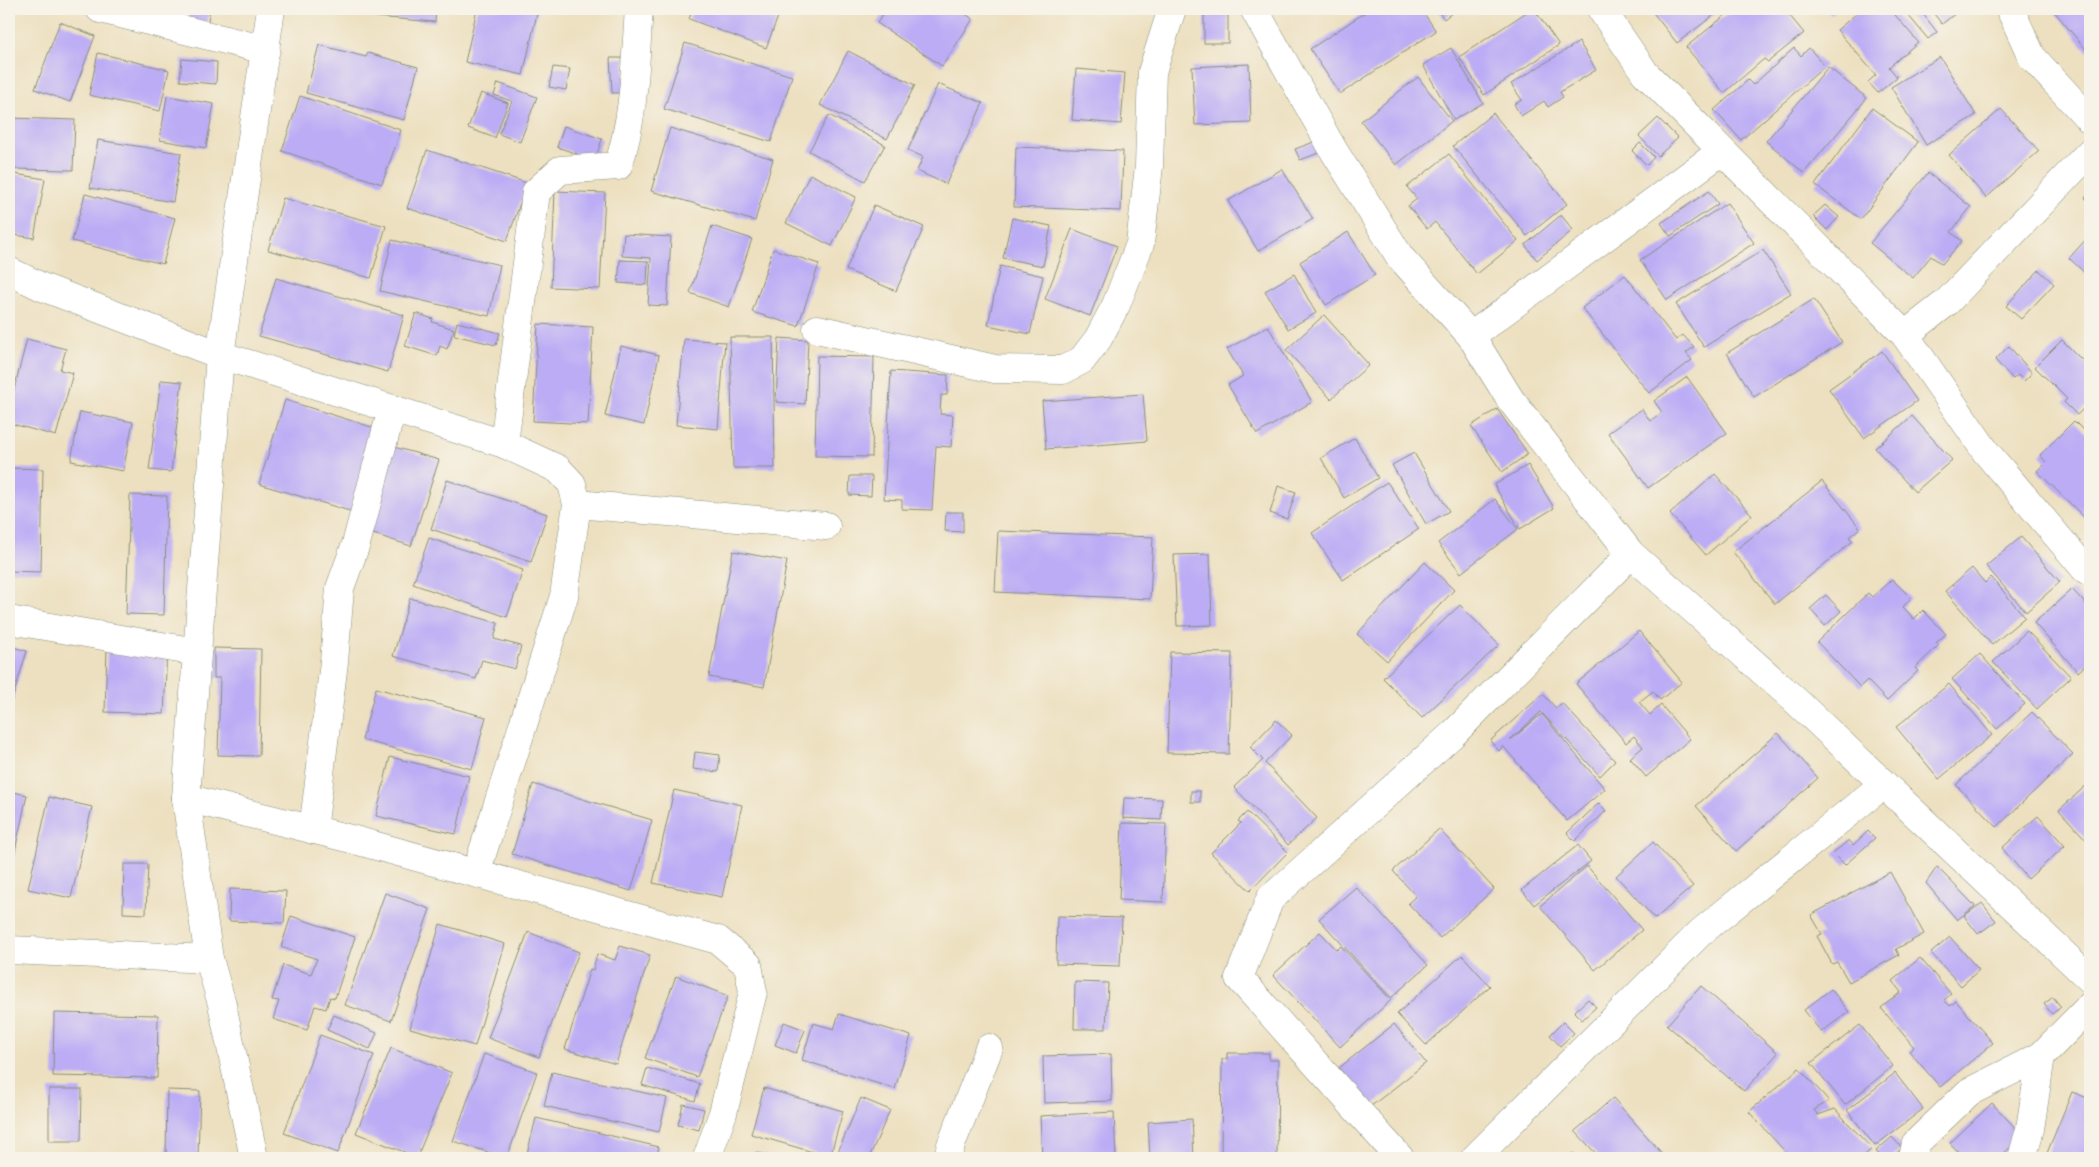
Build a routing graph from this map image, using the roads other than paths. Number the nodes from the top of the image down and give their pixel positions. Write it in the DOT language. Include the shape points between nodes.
graph roads {
  1 [pos="100,9"];
  2 [pos="271,9"];
  3 [pos="638,9"];
  4 [pos="1172,9"];
  5 [pos="1254,9"];
  6 [pos="1601,9"];
  7 [pos="2010,9"];
  8 [pos="266,50"];
  9 [pos="2090,120"];
  10 [pos="1722,151"];
  11 [pos="2090,152"];
  12 [pos="9,271"];
  13 [pos="817,329"];
  14 [pos="1904,335"];
  15 [pos="1471,336"];
  16 [pos="220,355"];
  17 [pos="392,409"];
  18 [pos="504,444"];
  19 [pos="577,504"];
  20 [pos="826,526"];
  21 [pos="1631,554"];
  22 [pos="2090,572"];
  23 [pos="9,620"];
  24 [pos="197,652"];
  25 [pos="1884,784"];
  26 [pos="186,798"];
  27 [pos="313,830"];
  28 [pos="476,873"];
  29 [pos="9,950"];
  30 [pos="209,959"];
  31 [pos="2090,979"];
  32 [pos="2090,1006"];
  33 [pos="989,1048"];
  34 [pos="2041,1056"];
  35 [pos="254,1158"];
  36 [pos="707,1158"];
  37 [pos="948,1158"];
  38 [pos="1400,1158"];
  39 [pos="1475,1158"];
  40 [pos="1913,1158"];
  41 [pos="2022,1158"];
  1 -- 8 [label="street"];
  2 -- 8 [label="street"];
  3 -- 18 [label="street" via="631,105 618,166 560,170 536,192"];
  4 -- 13 [label="street" via="1152,72 1149,166 1140,244 1116,305 1098,339 1082,360 1063,370 995,369"];
  5 -- 15 [label="street" via="1334,150 1400,257"];
  6 -- 10 [label="street" via="1645,73"];
  7 -- 9 [label="street" via="2032,57"];
  8 -- 16 [label="street"];
  10 -- 14 [label="street"];
  10 -- 15 [label="street"];
  11 -- 14 [label="street" via="1947,302"];
  12 -- 16 [label="street" via="42,287"];
  14 -- 22 [label="street" via="1986,452"];
  15 -- 21 [label="street" via="1510,399"];
  16 -- 17 [label="street"];
  16 -- 24 [label="street"];
  17 -- 18 [label="street"];
  17 -- 27 [label="street" via="356,544 340,588"];
  18 -- 19 [label="street" via="558,469 572,484"];
  19 -- 20 [label="street"];
  19 -- 28 [label="street" via="564,596"];
  21 -- 25 [label="street"];
  21 -- 38 [label="street" via="1454,733 1270,899 1239,978"];
  23 -- 24 [label="street"];
  24 -- 26 [label="street"];
  25 -- 31 [label="street"];
  25 -- 39 [label="street" via="1701,932"];
  26 -- 27 [label="street"];
  26 -- 30 [label="street"];
  27 -- 28 [label="street"];
  28 -- 36 [label="street" via="718,940 748,965 753,992 723,1114"];
  29 -- 30 [label="street"];
  30 -- 35 [label="street" via="222,1004"];
  32 -- 34 [label="street"];
  33 -- 37 [label="street"];
  34 -- 40 [label="street" via="1969,1092 1916,1143"];
  34 -- 41 [label="street" via="2030,1129"];
}
